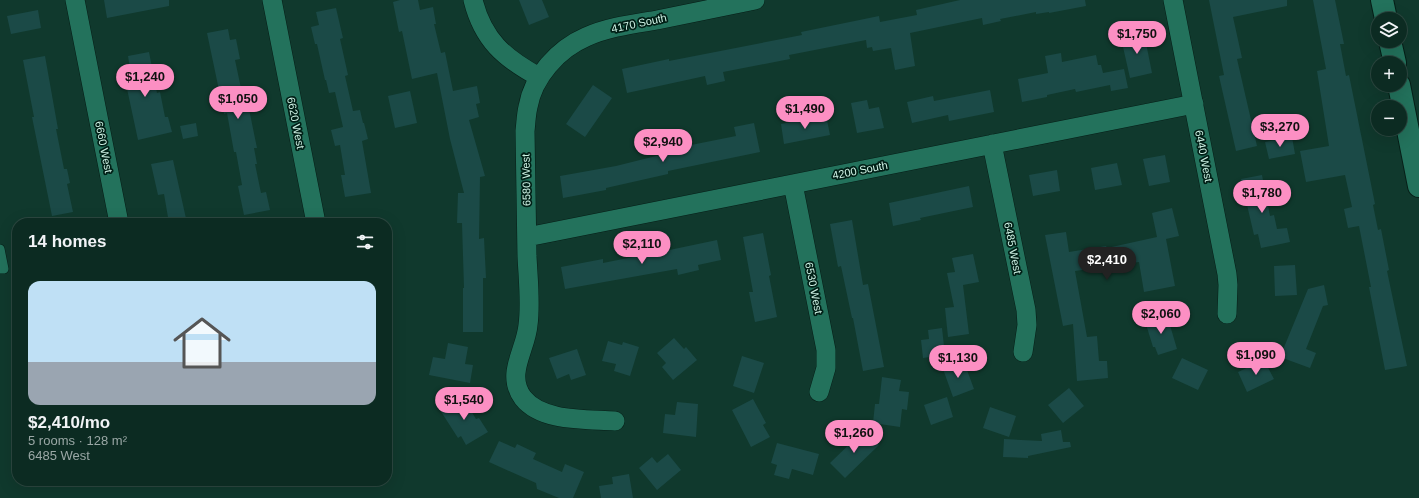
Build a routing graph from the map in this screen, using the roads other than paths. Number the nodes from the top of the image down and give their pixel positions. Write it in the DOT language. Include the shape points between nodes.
graph roads {
  1 [pos="75,0"];
  2 [pos="272,0"];
  3 [pos="473,0"];
  4 [pos="755,0"];
  5 [pos="1173,0"];
  6 [pos="1382,0"];
  7 [pos="1385,12"];
  8 [pos="539,77"];
  9 [pos="1400,92"];
  10 [pos="1194,104"];
  11 [pos="992,144"];
  12 [pos="793,184"];
  13 [pos="1419,186"];
  14 [pos="118,218"];
  15 [pos="315,218"];
  16 [pos="527,237"];
  17 [pos="0,249"];
  18 [pos="0,268"];
  19 [pos="1227,314"];
  20 [pos="1022,352"];
  21 [pos="819,392"];
  22 [pos="614,422"];
  1 -- 14 [label="street, 6660 West"];
  2 -- 15 [label="street, 6620 West"];
  3 -- 8 [label="street" via="478,17 490,40 508,58"];
  4 -- 8 [label="street, 4170 South" via="612,28 585,37 561,53"];
  5 -- 10 [label="street, 6440 West"];
  6 -- 7 [label="street"];
  8 -- 16 [label="street, 6580 West" via="528,106 526,125"];
  9 -- 13 [label="street"];
  10 -- 11 [label="street, 4200 South"];
  10 -- 19 [label="street, 6440 West" via="1227,274"];
  11 -- 12 [label="street, 4200 South"];
  11 -- 20 [label="street, 6485 West" via="1026,310 1027,325"];
  12 -- 16 [label="street, 4200 South"];
  12 -- 21 [label="street, 6530 West" via="826,350 826,368"];
  16 -- 22 [label="street, 6580 West" via="528,325 515,376 518,389 528,403 544,413 557,417"];
  17 -- 18 [label="lane" via="4,268"];
}
